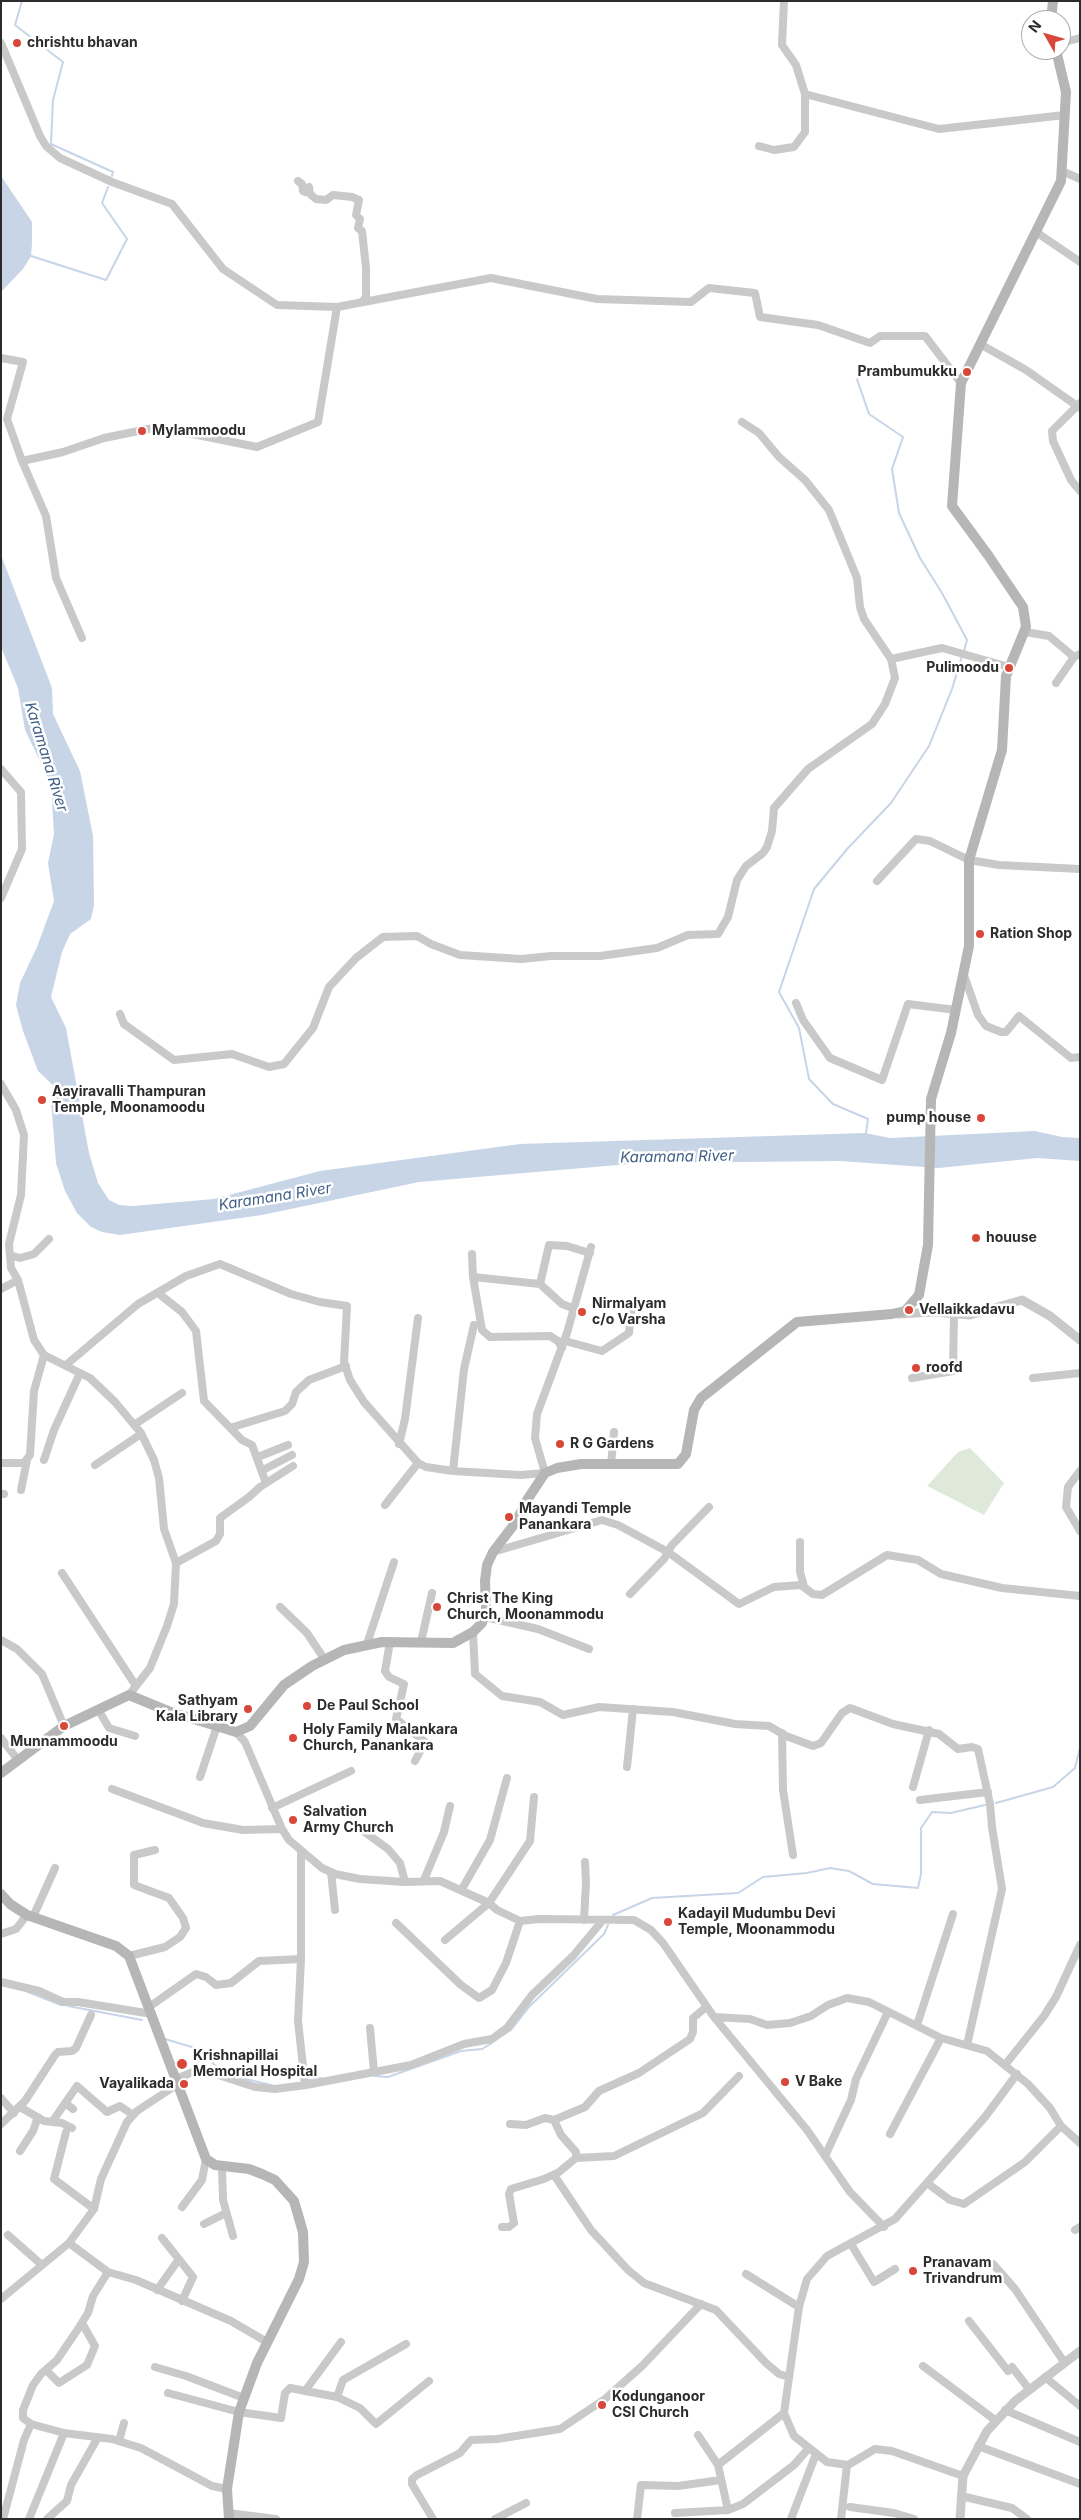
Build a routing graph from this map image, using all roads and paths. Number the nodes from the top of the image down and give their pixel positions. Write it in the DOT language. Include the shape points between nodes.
graph roads {
  1 [pos="784,1"];
  2 [pos="1,43"];
  3 [pos="1058,60"];
  4 [pos="805,94"];
  5 [pos="1065,115"];
  6 [pos="760,146"];
  7 [pos="1062,171"];
  8 [pos="1080,179"];
  9 [pos="298,181"];
  10 [pos="1036,232"];
  11 [pos="1080,262"];
  12 [pos="362,302"];
  13 [pos="337,307"];
  14 [pos="980,344"];
  15 [pos="1,358"];
  16 [pos="961,383"];
  17 [pos="1079,406"];
  18 [pos="742,422"];
  19 [pos="22,461"];
  20 [pos="1080,491"];
  21 [pos="1025,632"];
  22 [pos="82,638"];
  23 [pos="1077,656"];
  24 [pos="891,659"];
  25 [pos="1009,667"];
  26 [pos="1056,683"];
  27 [pos="1,769"];
  28 [pos="970,860"];
  29 [pos="1080,869"];
  30 [pos="877,881"];
  31 [pos="1,898"];
  32 [pos="964,975"];
  33 [pos="796,1003"];
  34 [pos="956,1010"];
  35 [pos="120,1014"];
  36 [pos="1080,1057"];
  37 [pos="1,1084"];
  38 [pos="50,1239"];
  39 [pos="472,1254"];
  40 [pos="10,1255"];
  41 [pos="473,1278"];
  42 [pos="18,1280"];
  43 [pos="540,1284"];
  44 [pos="1,1289"];
  45 [pos="158,1293"];
  46 [pos="632,1305"];
  47 [pos="574,1309"];
  48 [pos="892,1314"];
  49 [pos="954,1315"];
  50 [pos="418,1318"];
  51 [pos="474,1325"];
  52 [pos="1080,1340"];
  53 [pos="563,1344"];
  54 [pos="44,1355"];
  55 [pos="66,1365"];
  56 [pos="346,1366"];
  57 [pos="80,1373"];
  58 [pos="1080,1373"];
  59 [pos="912,1378"];
  60 [pos="1034,1378"];
  61 [pos="182,1393"];
  62 [pos="134,1425"];
  63 [pos="233,1427"];
  64 [pos="614,1432"];
  65 [pos="141,1434"];
  66 [pos="399,1444"];
  67 [pos="288,1445"];
  68 [pos="292,1455"];
  69 [pos="258,1457"];
  70 [pos="27,1460"];
  71 [pos="44,1460"];
  72 [pos="1,1463"];
  73 [pos="418,1463"];
  74 [pos="95,1465"];
  75 [pos="611,1465"];
  76 [pos="293,1466"];
  77 [pos="263,1470"];
  78 [pos="1080,1471"];
  79 [pos="453,1472"];
  80 [pos="545,1473"];
  81 [pos="266,1483"];
  82 [pos="21,1490"];
  83 [pos="386,1505"];
  84 [pos="708,1507"];
  85 [pos="1080,1531"];
  86 [pos="800,1542"];
  87 [pos="493,1552"];
  88 [pos="668,1552"];
  89 [pos="394,1562"];
  90 [pos="176,1563"];
  91 [pos="62,1573"];
  92 [pos="804,1586"];
  93 [pos="432,1593"];
  94 [pos="630,1594"];
  95 [pos="1080,1596"];
  96 [pos="280,1607"];
  97 [pos="485,1617"];
  98 [pos="473,1632"];
  99 [pos="1,1640"];
  100 [pos="390,1642"];
  101 [pos="421,1642"];
  102 [pos="367,1644"];
  103 [pos="589,1648"];
  104 [pos="325,1660"];
  105 [pos="136,1686"];
  106 [pos="129,1695"];
  107 [pos="98,1709"];
  108 [pos="633,1709"];
  109 [pos="64,1726"];
  110 [pos="217,1726"];
  111 [pos="929,1730"];
  112 [pos="236,1732"];
  113 [pos="782,1733"];
  114 [pos="135,1736"];
  115 [pos="1,1738"];
  116 [pos="18,1760"];
  117 [pos="415,1761"];
  118 [pos="627,1767"];
  119 [pos="352,1771"];
  120 [pos="1,1773"];
  121 [pos="200,1778"];
  122 [pos="507,1778"];
  123 [pos="913,1786"];
  124 [pos="112,1789"];
  125 [pos="988,1792"];
  126 [pos="534,1797"];
  127 [pos="920,1800"];
  128 [pos="450,1806"];
  129 [pos="272,1808"];
  130 [pos="358,1827"];
  131 [pos="282,1829"];
  132 [pos="155,1850"];
  133 [pos="301,1851"];
  134 [pos="793,1855"];
  135 [pos="585,1862"];
  136 [pos="55,1868"];
  137 [pos="331,1872"];
  138 [pos="424,1880"];
  139 [pos="405,1882"];
  140 [pos="462,1889"];
  141 [pos="1,1894"];
  142 [pos="489,1903"];
  143 [pos="335,1910"];
  144 [pos="953,1914"];
  145 [pos="30,1916"];
  146 [pos="584,1920"];
  147 [pos="603,1920"];
  148 [pos="520,1921"];
  149 [pos="396,1923"];
  150 [pos="1,1934"];
  151 [pos="445,1940"];
  152 [pos="1080,1945"];
  153 [pos="129,1956"];
  154 [pos="301,1960"];
  155 [pos="1,1982"];
  156 [pos="705,2008"];
  157 [pos="150,2011"];
  158 [pos="888,2012"];
  159 [pos="90,2015"];
  160 [pos="714,2017"];
  161 [pos="917,2025"];
  162 [pos="370,2028"];
  163 [pos="941,2038"];
  164 [pos="967,2045"];
  165 [pos="1005,2065"];
  166 [pos="374,2072"];
  167 [pos="1017,2074"];
  168 [pos="739,2076"];
  169 [pos="177,2081"];
  170 [pos="305,2085"];
  171 [pos="1,2098"];
  172 [pos="65,2104"];
  173 [pos="73,2109"];
  174 [pos="17,2110"];
  175 [pos="133,2115"];
  176 [pos="38,2117"];
  177 [pos="554,2120"];
  178 [pos="52,2122"];
  179 [pos="1,2124"];
  180 [pos="510,2124"];
  181 [pos="1060,2126"];
  182 [pos="890,2134"];
  183 [pos="1080,2143"];
  184 [pos="20,2150"];
  185 [pos="825,2156"];
  186 [pos="576,2158"];
  187 [pos="206,2159"];
  188 [pos="222,2167"];
  189 [pos="554,2175"];
  190 [pos="927,2183"];
  191 [pos="182,2207"];
  192 [pos="94,2209"];
  193 [pos="226,2214"];
  194 [pos="204,2224"];
  195 [pos="884,2226"];
  196 [pos="502,2227"];
  197 [pos="8,2234"];
  198 [pos="233,2236"];
  199 [pos="162,2238"];
  200 [pos="70,2243"];
  201 [pos="850,2244"];
  202 [pos="178,2259"];
  203 [pos="993,2264"];
  204 [pos="42,2265"];
  205 [pos="895,2270"];
  206 [pos="108,2272"];
  207 [pos="746,2274"];
  208 [pos="157,2290"];
  209 [pos="1,2299"];
  210 [pos="182,2301"];
  211 [pos="701,2304"];
  212 [pos="799,2307"];
  213 [pos="969,2321"];
  214 [pos="82,2323"];
  215 [pos="267,2342"];
  216 [pos="341,2342"];
  217 [pos="406,2344"];
  218 [pos="1080,2352"];
  219 [pos="1064,2362"];
  220 [pos="923,2366"];
  221 [pos="154,2367"];
  222 [pos="46,2370"];
  223 [pos="789,2377"];
  224 [pos="1045,2377"];
  225 [pos="429,2382"];
  226 [pos="1029,2389"];
  227 [pos="305,2391"];
  228 [pos="168,2393"];
  229 [pos="337,2397"];
  230 [pos="244,2398"];
  231 [pos="1080,2406"];
  232 [pos="1004,2410"];
  233 [pos="239,2412"];
  234 [pos="784,2413"];
  235 [pos="994,2420"];
  236 [pos="124,2423"];
  237 [pos="31,2424"];
  238 [pos="64,2433"];
  239 [pos="698,2435"];
  240 [pos="97,2439"];
  241 [pos="119,2441"];
  242 [pos="1080,2442"];
  243 [pos="978,2446"];
  244 [pos="808,2449"];
  245 [pos="816,2454"];
  246 [pos="718,2465"];
  247 [pos="846,2465"];
  248 [pos="963,2476"];
  249 [pos="721,2480"];
  250 [pos="1080,2484"];
  251 [pos="227,2488"];
  252 [pos="961,2496"];
  253 [pos="526,2503"];
  254 [pos="850,2507"];
  255 [pos="728,2510"];
  256 [pos="675,2513"];
  257 [pos="228,2516"];
  258 [pos="962,2518"];
  259 [pos="3,2519"];
  260 [pos="29,2519"];
  261 [pos="47,2519"];
  262 [pos="276,2519"];
  263 [pos="433,2519"];
  264 [pos="495,2519"];
  265 [pos="637,2519"];
  266 [pos="791,2519"];
  267 [pos="842,2519"];
  268 [pos="914,2519"];
  269 [pos="1027,2519"];
  1 -- 4 [label="street" via="782,45 796,65"];
  2 -- 13 [label="street" via="40,136 60,158 172,204 223,269 276,305"];
  3 -- 5 [label="main road" via="1066,92"];
  4 -- 5 [label="street" via="939,129"];
  4 -- 6 [label="street" via="805,132 794,147 774,150"];
  5 -- 7 [label="main road"];
  7 -- 8 [label="street"];
  7 -- 10 [label="main road" via="1062,181"];
  9 -- 12 [label="street" via="302,184 302,191 309,187 310,194 316,199 326,200 333,195 359,200 356,214 360,218 358,228 362,231 366,268 366,297"];
  10 -- 11 [label="street"];
  10 -- 14 [label="main road"];
  12 -- 13 [label="street"];
  12 -- 16 [label="street" via="491,278 597,299 691,302 709,288 755,293 760,317 818,325 870,343 880,336 925,336"];
  13 -- 19 [label="street" via="318,422 257,447 158,427"];
  14 -- 16 [label="main road"];
  14 -- 17 [label="street"];
  15 -- 19 [label="street" via="23,362 7,419"];
  16 -- 21 [label="main road" via="952,506 1023,607"];
  17 -- 20 [label="street" via="1052,430 1053,441 1071,480"];
  18 -- 24 [label="street" via="759,433 829,510 857,578 864,619"];
  19 -- 22 [label="street" via="46,516 56,578"];
  21 -- 23 [label="street" via="1049,636"];
  21 -- 25 [label="main road"];
  23 -- 26 [label="street"];
  24 -- 25 [label="street" via="942,648"];
  24 -- 35 [label="street" via="895,678 885,704 872,724 808,769 774,808 767,847 763,854 746,866 737,880 728,917 718,934 688,935 657,948 600,956 521,959 460,955 417,936 383,937 356,958 329,988 313,1028 284,1064 269,1067 232,1054 174,1060 124,1024"];
  25 -- 28 [label="main road" via="1002,750"];
  27 -- 31 [label="street" via="22,792 22,849"];
  28 -- 29 [label="street"];
  28 -- 30 [label="street" via="930,841 916,839"];
  28 -- 32 [label="main road" via="969,946"];
  32 -- 34 [label="main road"];
  32 -- 36 [label="street" via="978,1015 986,1026 1006,1032 1019,1016 1071,1058"];
  33 -- 34 [label="street" via="803,1020 830,1058 882,1080 908,1004"];
  34 -- 48 [label="main road" via="931,1099 928,1245 919,1295 905,1311"];
  37 -- 40 [label="street" via="16,1110 24,1135 21,1195 10,1238"];
  38 -- 40 [label="street" via="34,1254 20,1258"];
  39 -- 41 [label="street"];
  40 -- 42 [label="street" via="11,1268"];
  41 -- 43 [label="street"];
  41 -- 53 [label="street" via="482,1330 490,1337 550,1336"];
  42 -- 44 [label="street"];
  42 -- 54 [label="street" via="34,1340"];
  43 -- 47 [label="street" via="562,1304"];
  43 -- 47 [label="street" via="549,1245 591,1250"];
  45 -- 55 [label="street" via="138,1304"];
  45 -- 56 [label="street" via="186,1276 220,1264 291,1294 347,1306"];
  45 -- 69 [label="street" via="182,1312 196,1331 204,1401 242,1440 252,1445"];
  46 -- 53 [label="street" via="630,1333 602,1351"];
  47 -- 53 [label="street"];
  48 -- 49 [label="street" via="934,1312"];
  48 -- 75 [label="main road" via="797,1322 701,1398 694,1410 686,1454 681,1462 675,1465"];
  49 -- 52 [label="street" via="1022,1300 1050,1316"];
  49 -- 59 [label="street" via="953,1372"];
  50 -- 66 [label="street"];
  51 -- 79 [label="street" via="464,1369"];
  53 -- 80 [label="street" via="537,1414 535,1438"];
  54 -- 55 [label="street"];
  54 -- 70 [label="street" via="36,1378 31,1448"];
  55 -- 57 [label="street"];
  56 -- 63 [label="street" via="309,1380 296,1392 292,1404 285,1411"];
  56 -- 66 [label="street" via="350,1380 364,1402"];
  57 -- 62 [label="street" via="97,1384"];
  57 -- 71 [label="street"];
  58 -- 60 [label="street"];
  61 -- 62 [label="street"];
  62 -- 65 [label="street"];
  64 -- 75 [label="street"];
  65 -- 74 [label="street"];
  65 -- 90 [label="street" via="159,1478 164,1529"];
  66 -- 73 [label="street"];
  67 -- 69 [label="street"];
  68 -- 77 [label="street"];
  69 -- 77 [label="street"];
  70 -- 72 [label="street"];
  70 -- 82 [label="street"];
  73 -- 79 [label="street"];
  73 -- 83 [label="street"];
  75 -- 80 [label="main road" via="581,1464"];
  76 -- 81 [label="street"];
  77 -- 81 [label="street"];
  78 -- 85 [label="street" via="1068,1487 1066,1507"];
  79 -- 80 [label="street"];
  80 -- 87 [label="main road" via="516,1522"];
  81 -- 90 [label="street" via="220,1518 220,1534 216,1541"];
  84 -- 88 [label="street"];
  86 -- 92 [label="street" via="800,1572"];
  87 -- 88 [label="street" via="599,1520 618,1525"];
  87 -- 97 [label="main road" via="485,1581"];
  88 -- 92 [label="street" via="735,1603 774,1587"];
  88 -- 94 [label="street"];
  89 -- 102 [label="street"];
  90 -- 105 [label="street" via="174,1604 168,1626 150,1668"];
  91 -- 105 [label="street"];
  92 -- 95 [label="street" via="813,1594 822,1595 887,1555 918,1560 941,1574 1002,1588"];
  93 -- 101 [label="street"];
  96 -- 104 [label="street" via="307,1633"];
  97 -- 98 [label="main road"];
  97 -- 103 [label="street" via="538,1629"];
  98 -- 101 [label="main road" via="453,1642"];
  98 -- 108 [label="street" via="475,1674 502,1696 540,1702 563,1715 599,1707"];
  99 -- 109 [label="street" via="17,1649 42,1674"];
  100 -- 101 [label="main road"];
  100 -- 102 [label="main road"];
  100 -- 117 [label="street" via="385,1670 389,1677 404,1684 396,1720 425,1742"];
  102 -- 104 [label="main road" via="344,1650"];
  104 -- 112 [label="main road" via="284,1685 250,1726"];
  105 -- 106 [label="street"];
  106 -- 107 [label="main road"];
  106 -- 110 [label="main road"];
  107 -- 109 [label="main road"];
  107 -- 114 [label="street" via="109,1728"];
  108 -- 113 [label="street" via="770,1726"];
  108 -- 118 [label="street"];
  109 -- 116 [label="main road"];
  110 -- 112 [label="main road"];
  110 -- 121 [label="street"];
  111 -- 113 [label="street" via="893,1724 850,1708 842,1713 818,1745 810,1746"];
  111 -- 123 [label="street"];
  111 -- 125 [label="street" via="958,1750 978,1749"];
  112 -- 129 [label="street" via="245,1742"];
  113 -- 134 [label="street" via="783,1790"];
  115 -- 116 [label="street"];
  116 -- 120 [label="main road"];
  119 -- 129 [label="street"];
  122 -- 140 [label="street" via="490,1840"];
  124 -- 131 [label="street" via="203,1823 243,1830"];
  125 -- 127 [label="street"];
  125 -- 164 [label="street" via="1002,1889"];
  126 -- 142 [label="street" via="530,1841"];
  128 -- 138 [label="street" via="444,1832"];
  129 -- 131 [label="street"];
  130 -- 139 [label="street" via="400,1862"];
  131 -- 133 [label="street"];
  132 -- 153 [label="street" via="134,1854 134,1884 169,1898 186,1928 180,1937 165,1947"];
  133 -- 137 [label="street"];
  133 -- 154 [label="street"];
  135 -- 146 [label="street"];
  136 -- 145 [label="street"];
  137 -- 139 [label="street" via="360,1879"];
  137 -- 143 [label="street"];
  138 -- 139 [label="street"];
  138 -- 140 [label="street" via="440,1880"];
  140 -- 142 [label="street"];
  141 -- 145 [label="main road" via="10,1904"];
  142 -- 148 [label="street"];
  142 -- 151 [label="street"];
  144 -- 161 [label="street"];
  145 -- 150 [label="street" via="16,1929"];
  145 -- 153 [label="main road" via="116,1946"];
  146 -- 147 [label="street"];
  146 -- 148 [label="street" via="539,1918"];
  147 -- 156 [label="street" via="634,1920 651,1930"];
  147 -- 166 [label="street" via="573,1956 532,1995 507,2028 492,2039 464,2044 411,2065"];
  148 -- 149 [label="street" via="506,1963 492,1990 479,1998"];
  152 -- 165 [label="street" via="1052,2003"];
  153 -- 157 [label="main road"];
  154 -- 157 [label="street" via="259,1961 231,1983 216,1985 196,1974"];
  154 -- 170 [label="street" via="298,2021"];
  155 -- 157 [label="street" via="39,1991 63,2002"];
  156 -- 160 [label="street"];
  156 -- 177 [label="street" via="693,2018 690,2039 639,2073 599,2091 585,2107"];
  157 -- 169 [label="main road"];
  158 -- 160 [label="street" via="870,2002 847,1998 790,2023 768,2025 750,2019"];
  158 -- 161 [label="street"];
  158 -- 185 [label="street"];
  159 -- 174 [label="street" via="76,2048 58,2052"];
  160 -- 185 [label="street"];
  161 -- 163 [label="street"];
  162 -- 166 [label="street"];
  163 -- 164 [label="street"];
  163 -- 182 [label="street"];
  164 -- 165 [label="street" via="987,2051"];
  165 -- 167 [label="street"];
  166 -- 170 [label="street"];
  167 -- 181 [label="street" via="1050,2108"];
  167 -- 190 [label="street" via="986,2117"];
  168 -- 186 [label="street" via="703,2113 614,2156"];
  169 -- 170 [label="street" via="200,2069 255,2087 275,2089"];
  169 -- 175 [label="street"];
  169 -- 187 [label="main road"];
  171 -- 174 [label="street"];
  172 -- 173 [label="street"];
  172 -- 175 [label="street" via="76,2086 107,2112 120,2106"];
  172 -- 178 [label="street"];
  174 -- 176 [label="street"];
  174 -- 179 [label="street"];
  175 -- 192 [label="street" via="101,2178"];
  176 -- 178 [label="street"];
  176 -- 184 [label="street" via="33,2132"];
  177 -- 180 [label="street" via="545,2118 526,2125"];
  177 -- 186 [label="street" via="576,2152"];
  178 -- 192 [label="street" via="69,2130 54,2179"];
  181 -- 183 [label="street"];
  181 -- 190 [label="street" via="1025,2162 964,2204 950,2200"];
  185 -- 195 [label="street" via="850,2192"];
  186 -- 189 [label="street"];
  187 -- 188 [label="main road"];
  187 -- 191 [label="street" via="202,2180"];
  188 -- 193 [label="street"];
  188 -- 215 [label="main road" via="249,2169 275,2180 294,2201 299,2216 305,2248 304,2262 299,2279"];
  189 -- 196 [label="street" via="511,2189 514,2223"];
  189 -- 211 [label="street" via="591,2230 628,2270 644,2283"];
  190 -- 195 [label="street" via="895,2219"];
  192 -- 200 [label="street"];
  193 -- 194 [label="street"];
  193 -- 198 [label="street"];
  195 -- 201 [label="street"];
  197 -- 204 [label="street"];
  199 -- 202 [label="street"];
  200 -- 204 [label="street"];
  200 -- 206 [label="street"];
  201 -- 205 [label="street" via="874,2282"];
  201 -- 212 [label="street" via="827,2256 815,2268 805,2285"];
  202 -- 208 [label="street"];
  202 -- 210 [label="street" via="193,2277"];
  203 -- 219 [label="street" via="1015,2289"];
  204 -- 209 [label="street"];
  206 -- 208 [label="street"];
  206 -- 214 [label="street"];
  207 -- 212 [label="street"];
  208 -- 210 [label="street"];
  210 -- 215 [label="street" via="231,2321"];
  211 -- 223 [label="street" via="716,2310 766,2363 779,2374"];
  211 -- 263 [label="street" via="642,2366 604,2399 560,2429 471,2440 460,2453 412,2479"];
  212 -- 223 [label="street"];
  213 -- 226 [label="street" via="1008,2371 1012,2368"];
  214 -- 222 [label="street" via="57,2360"];
  214 -- 222 [label="street" via="95,2346 87,2366 59,2383"];
  215 -- 230 [label="main road"];
  216 -- 227 [label="street"];
  217 -- 229 [label="street" via="343,2380"];
  218 -- 219 [label="street"];
  219 -- 224 [label="street"];
  220 -- 235 [label="street"];
  221 -- 230 [label="street"];
  222 -- 237 [label="street" via="33,2386 23,2410 23,2418"];
  223 -- 234 [label="street"];
  224 -- 226 [label="street"];
  224 -- 231 [label="street"];
  225 -- 229 [label="street" via="376,2424 360,2408"];
  226 -- 232 [label="street"];
  227 -- 229 [label="street"];
  227 -- 233 [label="street" via="287,2389 281,2418"];
  228 -- 233 [label="street"];
  230 -- 233 [label="main road"];
  232 -- 235 [label="street"];
  232 -- 242 [label="street"];
  233 -- 251 [label="main road"];
  234 -- 244 [label="street" via="794,2436"];
  234 -- 246 [label="street"];
  235 -- 243 [label="street"];
  236 -- 241 [label="street"];
  237 -- 238 [label="street"];
  237 -- 259 [label="street"];
  238 -- 240 [label="street"];
  238 -- 260 [label="street"];
  239 -- 246 [label="street"];
  240 -- 241 [label="street"];
  240 -- 261 [label="street" via="71,2485 68,2501"];
  241 -- 251 [label="street" via="142,2448 212,2486"];
  243 -- 248 [label="street"];
  243 -- 250 [label="street"];
  244 -- 245 [label="street"];
  244 -- 255 [label="street" via="787,2471 743,2504"];
  245 -- 247 [label="street" via="827,2462"];
  245 -- 266 [label="street"];
  246 -- 249 [label="street"];
  247 -- 248 [label="street" via="875,2449 892,2451"];
  247 -- 267 [label="street"];
  248 -- 252 [label="street"];
  249 -- 255 [label="street"];
  249 -- 265 [label="street" via="678,2486 641,2485"];
  251 -- 257 [label="main road"];
  252 -- 258 [label="street"];
  252 -- 269 [label="street" via="1012,2508"];
  253 -- 264 [label="street"];
  254 -- 268 [label="street" via="894,2512"];
  255 -- 256 [label="street"];
  257 -- 262 [label="street"];
}
